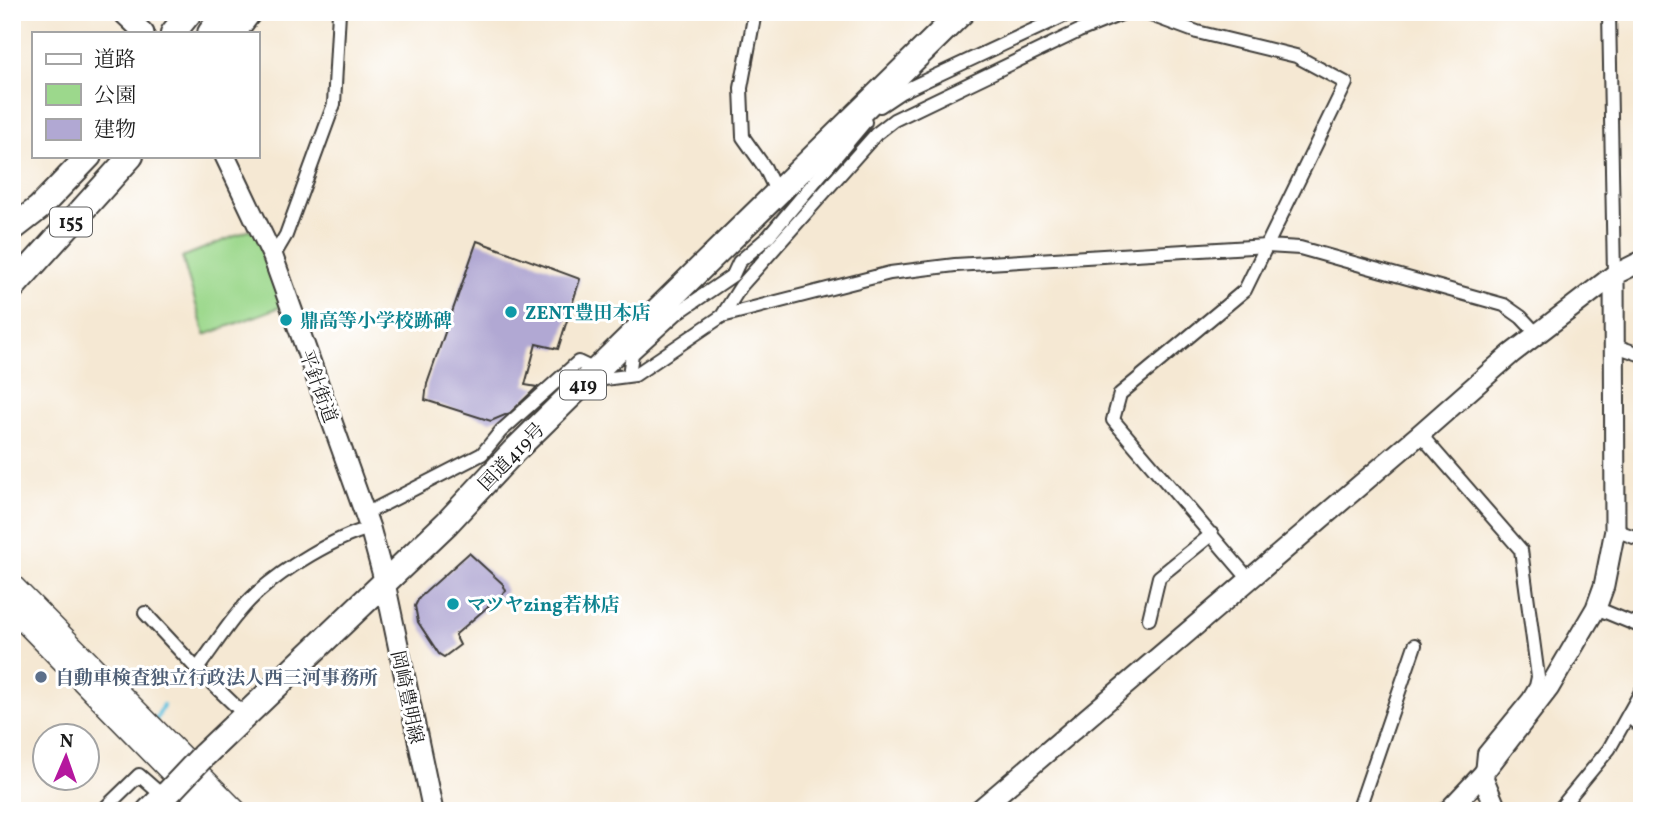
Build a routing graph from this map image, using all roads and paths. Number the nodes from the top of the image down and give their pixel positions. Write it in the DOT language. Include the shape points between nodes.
graph roads {
  1 [pos="122,12"];
  2 [pos="190,12"];
  3 [pos="226,12"];
  4 [pos="249,12"];
  5 [pos="339,12"];
  6 [pos="755,12"];
  7 [pos="962,12"];
  8 [pos="1072,12"];
  9 [pos="1126,12"];
  10 [pos="1143,12"];
  11 [pos="1609,12"];
  12 [pos="143,32"];
  13 [pos="174,32"];
  14 [pos="211,32"];
  15 [pos="234,32"];
  16 [pos="63,158"];
  17 [pos="87,158"];
  18 [pos="226,158"];
  19 [pos="127,159"];
  20 [pos="777,193"];
  21 [pos="12,216"];
  22 [pos="12,229"];
  23 [pos="1267,246"];
  24 [pos="273,257"];
  25 [pos="1642,261"];
  26 [pos="12,271"];
  27 [pos="1614,275"];
  28 [pos="12,288"];
  29 [pos="722,316"];
  30 [pos="1537,334"];
  31 [pos="1616,346"];
  32 [pos="1642,355"];
  33 [pos="597,372"];
  34 [pos="629,375"];
  35 [pos="1420,434"];
  36 [pos="508,441"];
  37 [pos="368,521"];
  38 [pos="1615,530"];
  39 [pos="1212,534"];
  40 [pos="1642,540"];
  41 [pos="1248,579"];
  42 [pos="385,583"];
  43 [pos="12,585"];
  44 [pos="1596,608"];
  45 [pos="12,609"];
  46 [pos="145,612"];
  47 [pos="1149,619"];
  48 [pos="1642,627"];
  49 [pos="1415,645"];
  50 [pos="197,669"];
  51 [pos="1642,690"];
  52 [pos="246,716"];
  53 [pos="1628,716"];
  54 [pos="1642,728"];
  55 [pos="1482,775"];
  56 [pos="160,800"];
  57 [pos="102,811"];
  58 [pos="209,811"];
  59 [pos="236,811"];
  60 [pos="433,811"];
  61 [pos="978,811"];
  62 [pos="1357,811"];
  63 [pos="1448,811"];
  64 [pos="1497,811"];
  65 [pos="1558,811"];
  1 -- 12 [label="street"];
  2 -- 13 [label="highway"];
  3 -- 14 [label="highway"];
  4 -- 15 [label="highway"];
  5 -- 24 [label="street" via="334,104 286,235"];
  6 -- 20 [label="street" via="741,88 743,137"];
  7 -- 20 [label="highway, 国道419号 / 419"];
  8 -- 34 [label="street" via="901,92 876,109 768,237 738,262 733,275 676,314 632,354"];
  9 -- 29 [label="street" via="894,120 876,134 741,286"];
  10 -- 23 [label="street" via="1197,32 1296,56 1346,83"];
  11 -- 27 [label="street"];
  16 -- 21 [label="highway, 155"];
  17 -- 22 [label="highway" via="40,208"];
  18 -- 24 [label="street, 平針街道"];
  19 -- 26 [label="highway" via="46,232"];
  19 -- 28 [label="highway, 155"];
  20 -- 33 [label="highway, 国道419号 / 419"];
  23 -- 29 [label="street" via="890,273"];
  23 -- 30 [label="street" via="1300,248 1504,305"];
  23 -- 39 [label="street" via="1245,290 1120,394 1114,420"];
  24 -- 37 [label="street, 平針街道"];
  25 -- 27 [label="street"];
  27 -- 30 [label="street"];
  27 -- 31 [label="street"];
  29 -- 34 [label="street"];
  30 -- 35 [label="street"];
  31 -- 32 [label="street"];
  31 -- 38 [label="street"];
  33 -- 34 [label="street" via="604,379"];
  33 -- 36 [label="highway, 国道419号 / 419"];
  35 -- 41 [label="street"];
  35 -- 55 [label="street" via="1521,550 1538,677 1536,686 1484,753"];
  36 -- 37 [label="street"];
  36 -- 42 [label="highway, 国道419号 / 419" via="447,523"];
  37 -- 42 [label="street, 平針街道"];
  37 -- 50 [label="street" via="257,593"];
  38 -- 40 [label="street"];
  38 -- 44 [label="street"];
  39 -- 41 [label="street"];
  39 -- 47 [label="street" via="1159,576"];
  41 -- 61 [label="street"];
  42 -- 52 [label="highway, 国道419号 / 419"];
  42 -- 60 [label="street, 岡崎豊明線"];
  43 -- 59 [label="main road"];
  44 -- 48 [label="street"];
  44 -- 55 [label="street" via="1549,688"];
  45 -- 58 [label="main road"];
  46 -- 50 [label="street"];
  49 -- 62 [label="street"];
  50 -- 52 [label="street"];
  51 -- 53 [label="street"];
  52 -- 56 [label="highway, 国道419号 / 419, bridge"];
  53 -- 54 [label="street"];
  53 -- 65 [label="street" via="1609,749"];
  55 -- 63 [label="street"];
  55 -- 64 [label="street"];
  56 -- 57 [label="street" via="139,775"];
}
